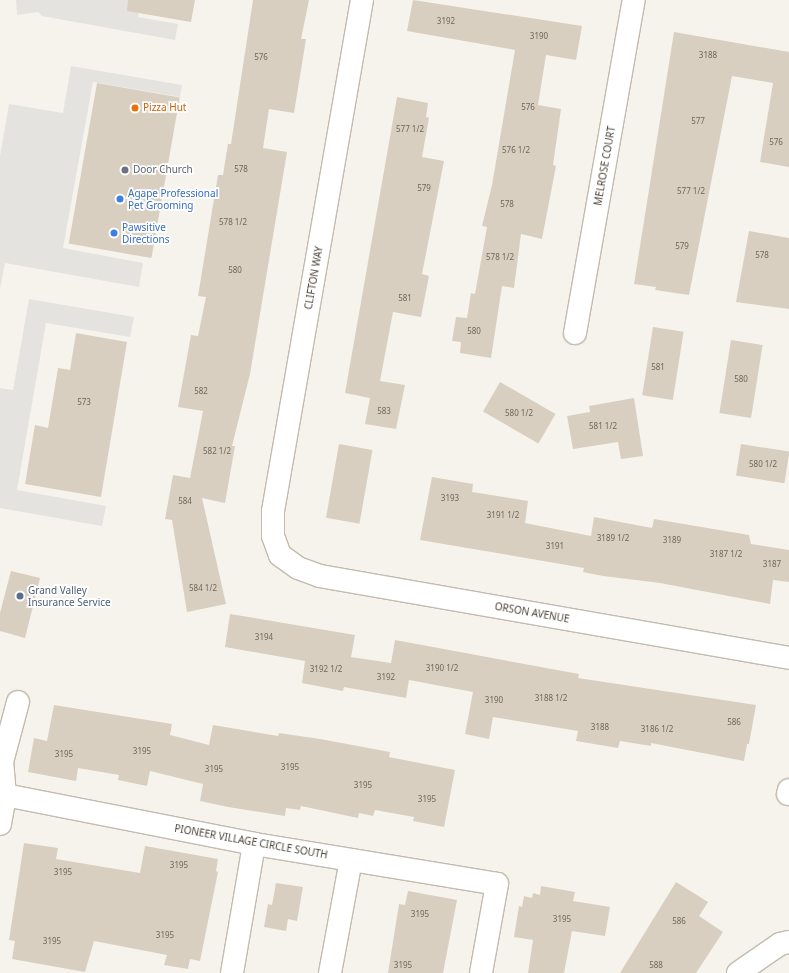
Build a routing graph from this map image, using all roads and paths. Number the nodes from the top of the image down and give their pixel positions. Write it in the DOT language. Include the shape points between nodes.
graph roads {
  1 [pos="362,0"];
  2 [pos="634,0"];
  3 [pos="575,333"];
  4 [pos="280,555"];
  5 [pos="789,658"];
  6 [pos="18,702"];
  7 [pos="5,795"];
  8 [pos="0,824"];
  9 [pos="254,844"];
  10 [pos="351,860"];
  11 [pos="784,943"];
  12 [pos="232,973"];
  13 [pos="330,973"];
  14 [pos="481,973"];
  15 [pos="738,973"];
  1 -- 4 [label="street, CLIFTON WAY" via="273,511 273,536"];
  2 -- 3 [label="street, MELROSE COURT"];
  4 -- 5 [label="street, ORSON AVENUE" via="298,568 320,576"];
  6 -- 7 [label="street" via="2,762"];
  7 -- 8 [label="street"];
  7 -- 9 [label="street, PIONEER VILLAGE CIRCLE SOUTH"];
  9 -- 10 [label="street, PIONEER VILLAGE CIRCLE SOUTH"];
  9 -- 12 [label="street"];
  10 -- 13 [label="street"];
  10 -- 14 [label="street, PIONEER VILLAGE CIRCLE SOUTH" via="497,884"];
  11 -- 15 [label="street"];
}
